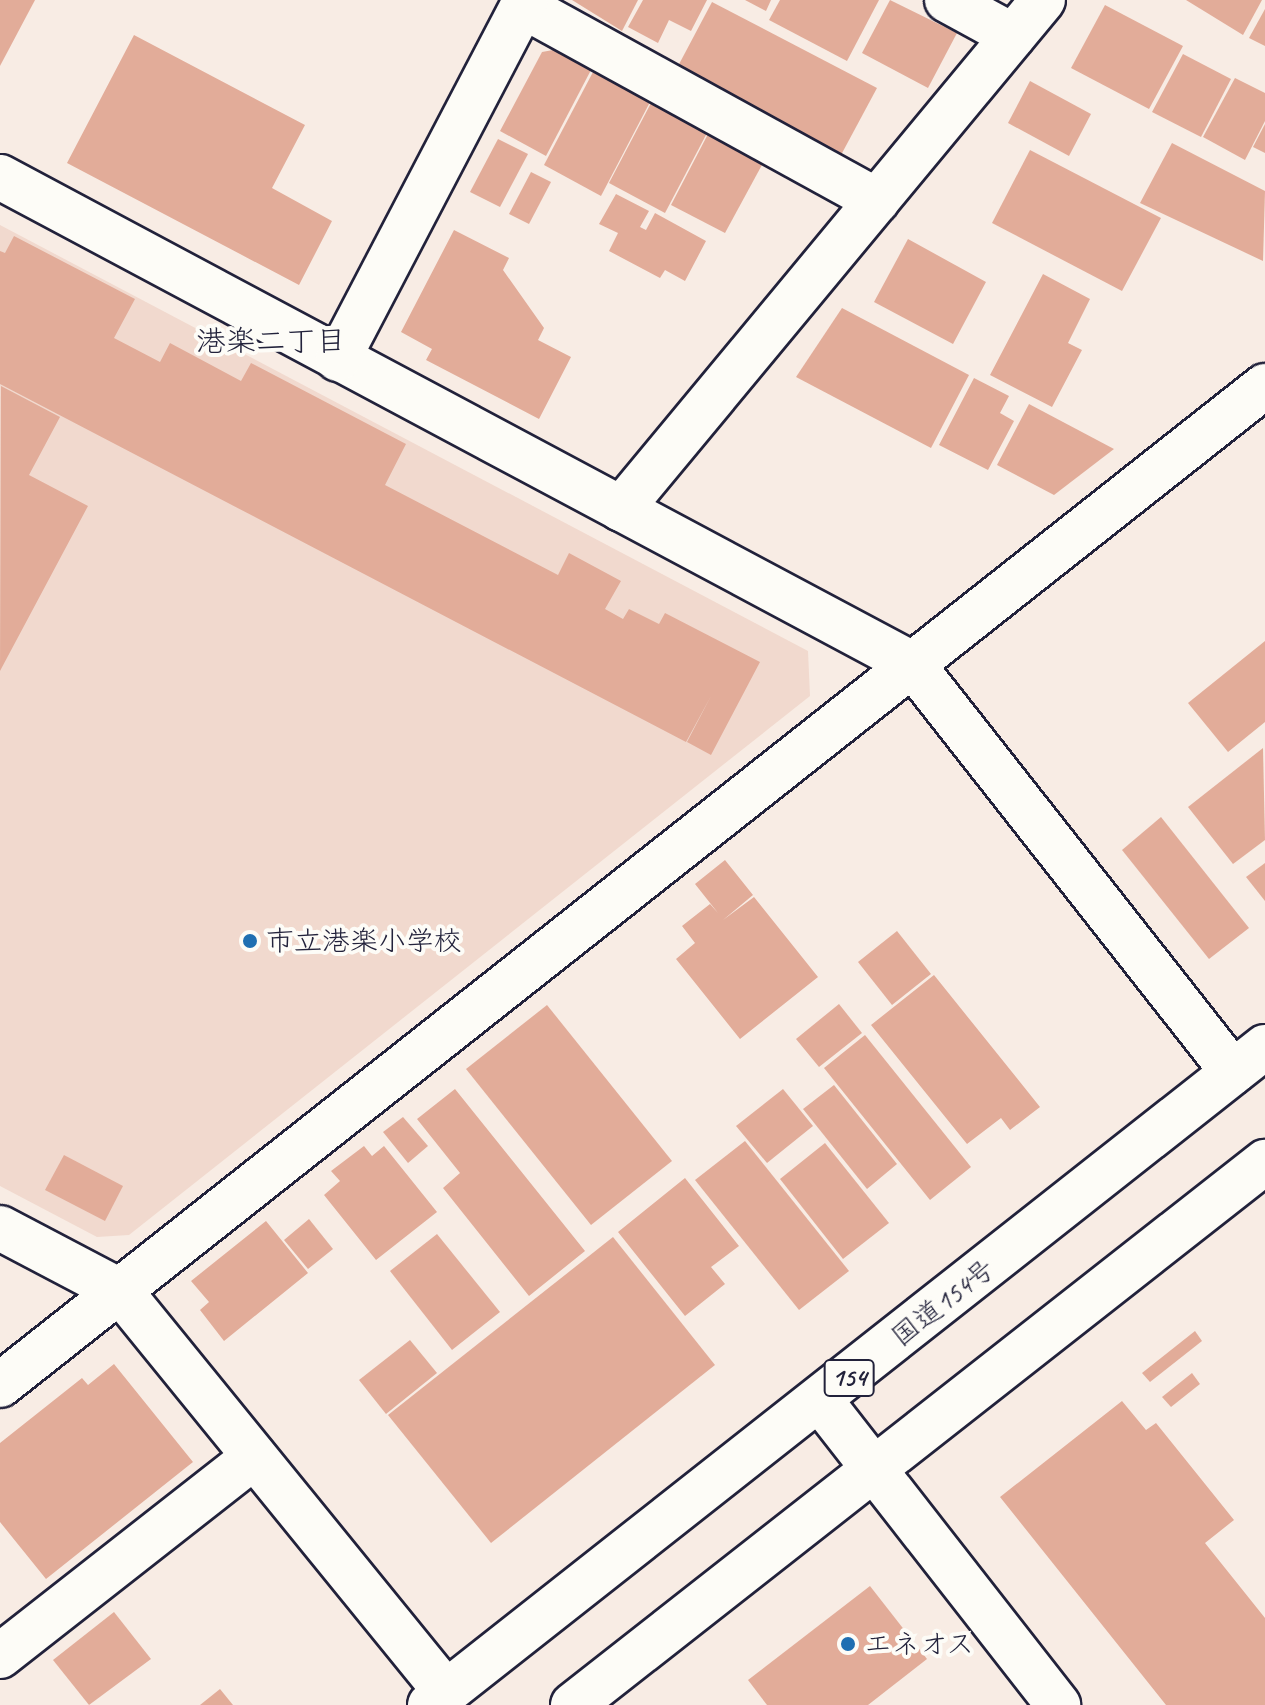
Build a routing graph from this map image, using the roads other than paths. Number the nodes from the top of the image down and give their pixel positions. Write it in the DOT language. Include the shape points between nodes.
graph roads {
  1 [pos="947,0"];
  2 [pos="1043,0"];
  3 [pos="524,3"];
  4 [pos="1013,36"];
  5 [pos="0,177"];
  6 [pos="877,201"];
  7 [pos="338,359"];
  8 [pos="1265,386"];
  9 [pos="621,509"];
  10 [pos="912,664"];
  11 [pos="1249,1060"];
  12 [pos="1265,1162"];
  13 [pos="0,1228"];
  14 [pos="120,1291"];
  15 [pos="0,1385"];
  16 [pos="820,1400"];
  17 [pos="254,1457"];
  18 [pos="875,1468"];
  19 [pos="0,1656"];
  20 [pos="438,1698"];
  21 [pos="573,1705"];
  22 [pos="1058,1705"];
  1 -- 4 [label="main road"];
  2 -- 4 [label="main road"];
  3 -- 6 [label="main road"];
  3 -- 7 [label="main road"];
  4 -- 6 [label="main road"];
  5 -- 7 [label="main road"];
  6 -- 9 [label="main road"];
  7 -- 9 [label="main road"];
  8 -- 10 [label="main road"];
  9 -- 10 [label="main road"];
  10 -- 11 [label="main road"];
  10 -- 14 [label="main road"];
  11 -- 16 [label="main road, 国道154号 / 154"];
  12 -- 18 [label="main road"];
  13 -- 14 [label="main road"];
  14 -- 15 [label="main road"];
  14 -- 17 [label="main road"];
  16 -- 18 [label="main road"];
  16 -- 20 [label="main road, 国道154号 / 154"];
  17 -- 19 [label="main road"];
  17 -- 20 [label="main road"];
  18 -- 21 [label="main road"];
  18 -- 22 [label="main road"];
}
